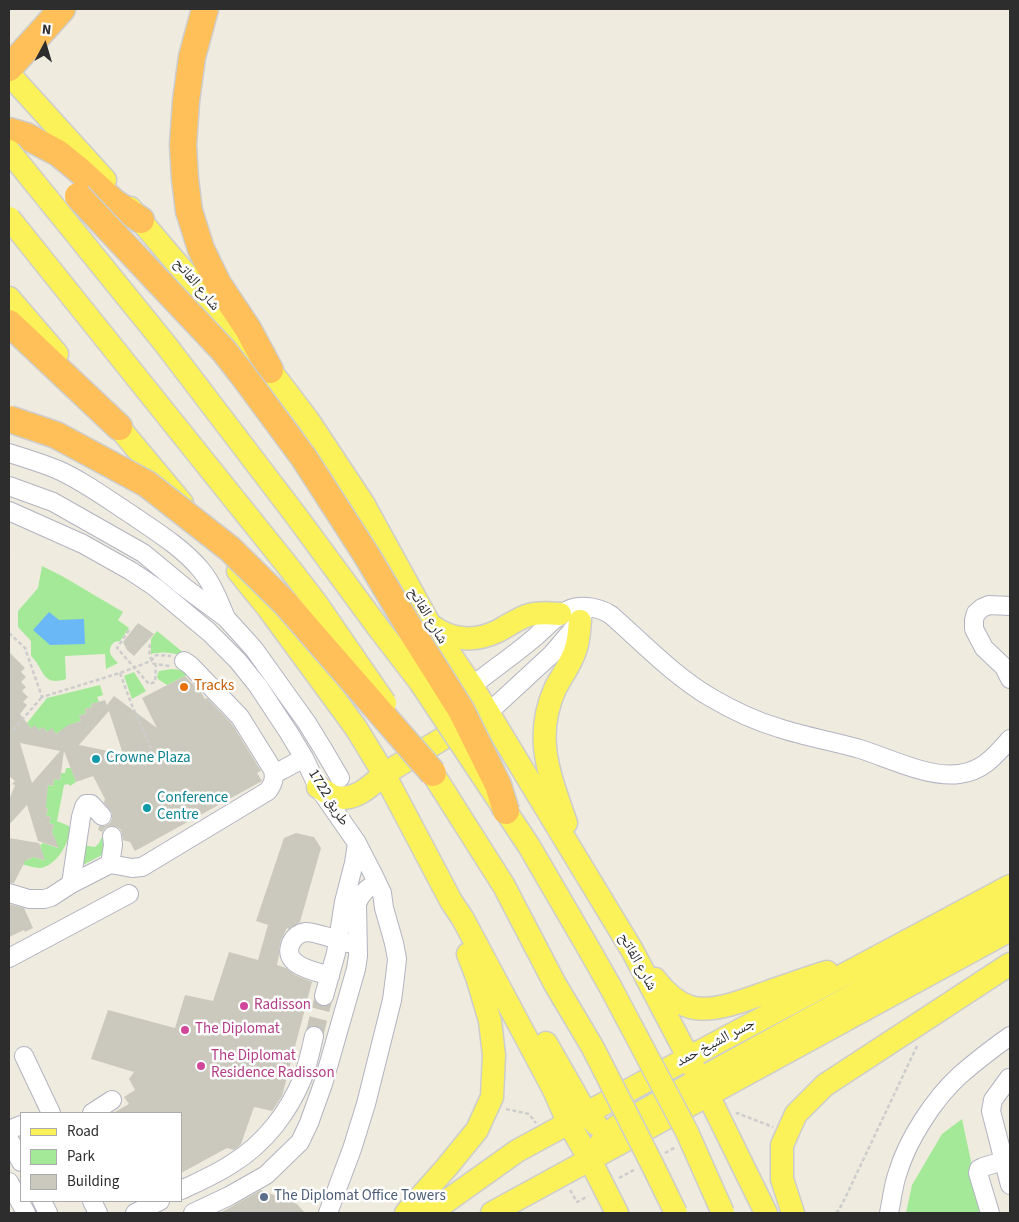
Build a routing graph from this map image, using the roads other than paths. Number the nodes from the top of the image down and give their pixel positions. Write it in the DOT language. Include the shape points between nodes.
graph roads {
  1 [pos="62,9"];
  2 [pos="205,9"];
  3 [pos="9,68"];
  4 [pos="9,74"];
  5 [pos="9,131"];
  6 [pos="9,143"];
  7 [pos="9,152"];
  8 [pos="9,218"];
  9 [pos="141,220"];
  10 [pos="9,298"];
  11 [pos="9,323"];
  12 [pos="270,370"];
  13 [pos="9,419"];
  14 [pos="119,427"];
  15 [pos="9,453"];
  16 [pos="9,486"];
  17 [pos="9,511"];
  18 [pos="1010,606"];
  19 [pos="575,614"];
  20 [pos="226,618"];
  21 [pos="430,625"];
  22 [pos="254,649"];
  23 [pos="178,661"];
  24 [pos="238,661"];
  25 [pos="1010,679"];
  26 [pos="480,699"];
  27 [pos="1010,739"];
  28 [pos="304,758"];
  29 [pos="433,773"];
  30 [pos="274,774"];
  31 [pos="384,774"];
  32 [pos="340,778"];
  33 [pos="318,787"];
  34 [pos="506,811"];
  35 [pos="102,816"];
  36 [pos="112,836"];
  37 [pos="357,843"];
  38 [pos="110,864"];
  39 [pos="580,864"];
  40 [pos="377,883"];
  41 [pos="70,884"];
  42 [pos="1010,886"];
  43 [pos="9,893"];
  44 [pos="129,894"];
  45 [pos="1010,909"];
  46 [pos="463,919"];
  47 [pos="1010,930"];
  48 [pos="338,941"];
  49 [pos="358,946"];
  50 [pos="632,950"];
  51 [pos="9,958"];
  52 [pos="869,961"];
  53 [pos="1010,964"];
  54 [pos="330,976"];
  55 [pos="324,996"];
  56 [pos="314,1036"];
  57 [pos="1010,1036"];
  58 [pos="24,1056"];
  59 [pos="688,1058"];
  60 [pos="304,1075"];
  61 [pos="1010,1078"];
  62 [pos="324,1081"];
  63 [pos="704,1087"];
  64 [pos="112,1100"];
  65 [pos="52,1112"];
  66 [pos="94,1112"];
  67 [pos="577,1117"];
  68 [pos="612,1130"];
  69 [pos="9,1139"];
  70 [pos="250,1152"];
  71 [pos="20,1160"];
  72 [pos="590,1160"];
  73 [pos="1007,1160"];
  74 [pos="266,1175"];
  75 [pos="1010,1185"];
  76 [pos="10,1188"];
  77 [pos="182,1189"];
  78 [pos="158,1202"];
  79 [pos="26,1213"];
  80 [pos="135,1213"];
  81 [pos="193,1213"];
  82 [pos="328,1213"];
  83 [pos="406,1213"];
  84 [pos="430,1213"];
  85 [pos="492,1213"];
  86 [pos="617,1213"];
  87 [pos="676,1213"];
  88 [pos="723,1213"];
  89 [pos="766,1213"];
  90 [pos="793,1213"];
  91 [pos="889,1213"];
  92 [pos="990,1213"];
  1 -- 3 [label="highway"];
  2 -- 12 [label="highway" via="192,57 185,118 183,144 189,211 201,249 218,284"];
  4 -- 9 [label="main road, شارع الفاتح"];
  5 -- 9 [label="highway" via="26,136 58,154 114,202"];
  6 -- 34 [label="highway, bridge" via="51,167 242,374 346,522 461,710 498,784"];
  7 -- 34 [label="main road, bridge" via="166,345 297,516 420,682"];
  8 -- 29 [label="main road, bridge" via="317,604"];
  9 -- 12 [label="main road, شارع الفاتح"];
  10 -- 14 [label="main road"];
  11 -- 14 [label="highway"];
  12 -- 21 [label="main road, شارع الفاتح" via="363,503"];
  13 -- 29 [label="highway, bridge" via="56,435 147,484 230,549 286,604"];
  14 -- 31 [label="main road" via="268,608 356,728"];
  15 -- 20 [label="street" via="79,481 157,532 203,571"];
  16 -- 20 [label="street" via="53,502 143,553"];
  17 -- 24 [label="street, طريق 1722" via="83,544 155,587"];
  18 -- 25 [label="street" via="989,605 976,613 974,620 974,628 984,648 1004,667"];
  19 -- 21 [label="main road" via="530,615 487,636 470,639 453,637"];
  19 -- 26 [label="street" via="533,639"];
  19 -- 26 [label="street" via="552,654"];
  19 -- 27 [label="street" via="603,610 609,613 690,684 755,720 926,771 969,772 987,763"];
  19 -- 39 [label="main road" via="578,641 551,701 544,741 548,769"];
  20 -- 22 [label="street"];
  21 -- 26 [label="main road, شارع الفاتح"];
  22 -- 24 [label="street"];
  22 -- 32 [label="street" via="307,723"];
  23 -- 30 [label="street" via="190,665 240,717"];
  24 -- 28 [label="street, طريق 1722"];
  26 -- 31 [label="main road" via="470,716 452,733"];
  26 -- 39 [label="main road, شارع الفاتح"];
  28 -- 30 [label="street"];
  28 -- 33 [label="street, طريق 1722"];
  29 -- 87 [label="main road, bridge" via="504,886 593,1048"];
  30 -- 38 [label="street" via="268,791 142,866 132,868"];
  31 -- 33 [label="main road" via="365,790 348,797 332,796"];
  31 -- 46 [label="main road"];
  33 -- 37 [label="street, طريق 1722"];
  34 -- 88 [label="main road, bridge" via="611,988 687,1132"];
  35 -- 41 [label="street" via="91,804 84,807"];
  36 -- 38 [label="street"];
  37 -- 40 [label="street, طريق 1722"];
  37 -- 48 [label="street"];
  38 -- 41 [label="street"];
  39 -- 50 [label="main road, شارع الفاتح"];
  40 -- 49 [label="street" via="360,896 357,904"];
  40 -- 82 [label="street, طريق 1722" via="397,959 392,1000 366,1104"];
  41 -- 43 [label="street" via="44,899 29,899"];
  42 -- 52 [label="main road, جسر الشيخ حمد"];
  44 -- 51 [label="street"];
  45 -- 63 [label="main road"];
  46 -- 67 [label="main road" via="554,1090"];
  46 -- 83 [label="main road" via="463,943 490,1021 494,1056 492,1097 477,1130"];
  47 -- 63 [label="main road"];
  48 -- 49 [label="street"];
  48 -- 54 [label="street"];
  48 -- 54 [label="street" via="304,932 295,937 290,946 293,962"];
  49 -- 62 [label="street" via="356,969"];
  50 -- 52 [label="main road" via="671,997 700,1009 734,1003"];
  50 -- 59 [label="main road, شارع الفاتح"];
  52 -- 59 [label="main road, جسر الشيخ حمد"];
  53 -- 90 [label="main road" via="825,1085 796,1114 782,1145 782,1179"];
  54 -- 55 [label="street"];
  56 -- 60 [label="street"];
  57 -- 91 [label="street" via="958,1077 922,1123 897,1173"];
  58 -- 65 [label="street"];
  59 -- 63 [label="main road, شارع الفاتح"];
  59 -- 67 [label="main road, جسر الشيخ حمد"];
  60 -- 62 [label="street" via="312,1085"];
  60 -- 70 [label="street" via="289,1106"];
  61 -- 73 [label="street" via="991,1106"];
  62 -- 74 [label="street" via="300,1142"];
  63 -- 68 [label="main road"];
  63 -- 72 [label="main road"];
  63 -- 89 [label="main road, شارع الفاتح"];
  64 -- 66 [label="street"];
  67 -- 68 [label="main road"];
  67 -- 72 [label="main road"];
  67 -- 84 [label="main road, جسر الشيخ حمد" via="517,1151"];
  68 -- 72 [label="main road"];
  69 -- 71 [label="street"];
  70 -- 74 [label="street"];
  70 -- 77 [label="street"];
  72 -- 85 [label="main road"];
  72 -- 86 [label="main road"];
  73 -- 75 [label="street"];
  73 -- 92 [label="street" via="979,1169"];
  74 -- 81 [label="street"];
  76 -- 79 [label="street"];
  78 -- 80 [label="street"];
}
